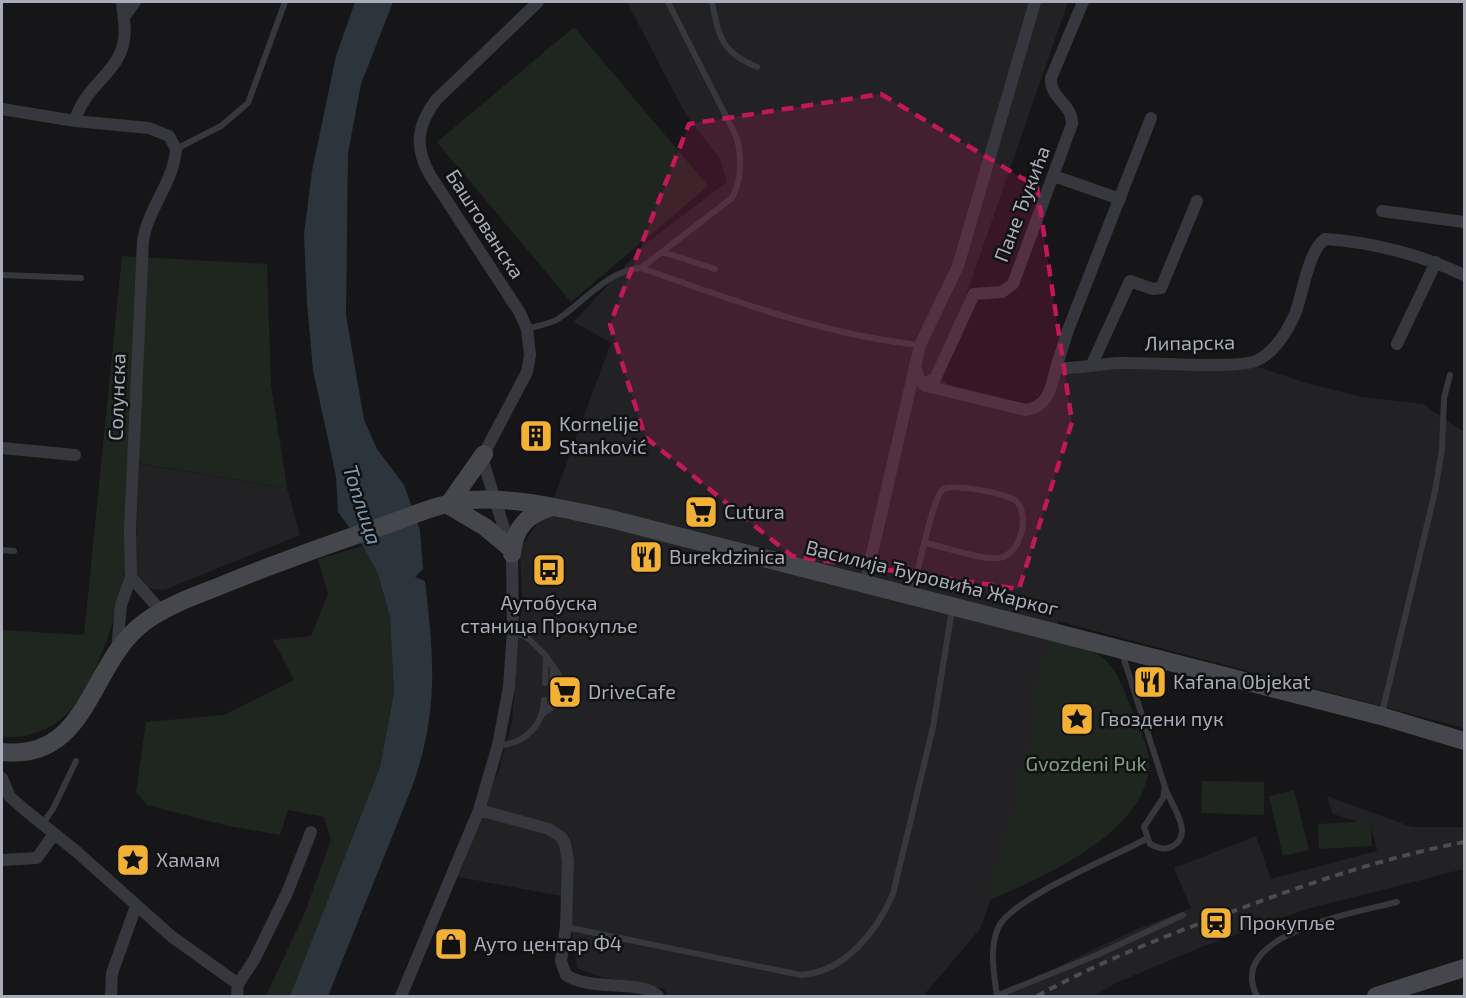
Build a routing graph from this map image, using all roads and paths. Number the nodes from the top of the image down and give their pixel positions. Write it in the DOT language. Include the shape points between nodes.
graph roads {
  1 [pos="122,2"];
  2 [pos="135,2"];
  3 [pos="285,2"];
  4 [pos="538,2"];
  5 [pos="668,2"];
  6 [pos="712,2"];
  7 [pos="1035,2"];
  8 [pos="1083,2"];
  9 [pos="124,17"];
  10 [pos="756,67"];
  11 [pos="2,109"];
  12 [pos="1151,118"];
  13 [pos="75,121"];
  14 [pos="176,149"];
  15 [pos="1054,176"];
  16 [pos="1120,199"];
  17 [pos="1197,201"];
  18 [pos="1382,211"];
  19 [pos="1464,222"];
  20 [pos="662,252"];
  21 [pos="1436,262"];
  22 [pos="641,268"];
  23 [pos="715,269"];
  24 [pos="2,274"];
  25 [pos="1464,275"];
  26 [pos="81,278"];
  27 [pos="526,329"];
  28 [pos="1397,344"];
  29 [pos="921,345"];
  30 [pos="1092,364"];
  31 [pos="915,365"];
  32 [pos="1056,368"];
  33 [pos="1450,375"];
  34 [pos="922,384"];
  35 [pos="2,448"];
  36 [pos="484,454"];
  37 [pos="75,455"];
  38 [pos="496,500"];
  39 [pos="446,505"];
  40 [pos="553,507"];
  41 [pos="926,543"];
  42 [pos="2,550"];
  43 [pos="14,550"];
  44 [pos="510,551"];
  45 [pos="131,577"];
  46 [pos="865,584"];
  47 [pos="912,596"];
  48 [pos="952,606"];
  49 [pos="161,612"];
  50 [pos="513,631"];
  51 [pos="117,650"];
  52 [pos="1121,650"];
  53 [pos="546,656"];
  54 [pos="545,683"];
  55 [pos="556,683"];
  56 [pos="544,700"];
  57 [pos="555,700"];
  58 [pos="541,715"];
  59 [pos="1382,716"];
  60 [pos="1464,741"];
  61 [pos="498,745"];
  62 [pos="2,752"];
  63 [pos="76,761"];
  64 [pos="2,777"];
  65 [pos="1165,787"];
  66 [pos="479,810"];
  67 [pos="42,824"];
  68 [pos="312,832"];
  69 [pos="54,834"];
  70 [pos="1146,839"];
  71 [pos="2,860"];
  72 [pos="1397,903"];
  73 [pos="136,906"];
  74 [pos="1183,915"];
  75 [pos="566,926"];
  76 [pos="1464,968"];
  77 [pos="237,990"];
  78 [pos="111,996"];
  79 [pos="401,996"];
  80 [pos="658,996"];
  81 [pos="996,996"];
  82 [pos="1257,996"];
  83 [pos="1376,996"];
  1 -- 9 [label="street"];
  2 -- 9 [label="street"];
  3 -- 14 [label="lane" via="248,103 221,126"];
  4 -- 27 [label="street, Баштованска" via="436,100 423,119 418,143 423,164 434,183"];
  5 -- 20 [label="lane" via="741,153 739,184 732,198"];
  6 -- 10 [label="lane" via="724,46 732,55"];
  7 -- 29 [label="street" via="958,266"];
  8 -- 15 [label="street, Пане Ђукића" via="1051,78 1052,89 1072,117"];
  9 -- 13 [label="street" via="120,53 85,95"];
  11 -- 13 [label="street"];
  12 -- 16 [label="street"];
  13 -- 14 [label="street" via="156,129 169,136"];
  14 -- 45 [label="street, Солунска" via="172,168 147,220 143,241"];
  15 -- 16 [label="street"];
  15 -- 34 [label="street, Пане Ђукића" via="1013,284 1002,292 974,294 935,379"];
  16 -- 32 [label="street"];
  17 -- 30 [label="street" via="1161,288 1130,281"];
  18 -- 19 [label="street"];
  20 -- 22 [label="lane"];
  20 -- 23 [label="lane"];
  21 -- 25 [label="street, Липарска"];
  21 -- 28 [label="street"];
  21 -- 30 [label="street, Липарска" via="1356,241 1325,239 1316,249 1295,314 1282,337 1271,351 1255,361"];
  22 -- 27 [label="lane" via="628,269 557,320"];
  22 -- 29 [label="lane" via="777,315 886,341"];
  24 -- 26 [label="lane"];
  27 -- 36 [label="street, Баштованска" via="530,355 526,372"];
  29 -- 31 [label="street"];
  30 -- 32 [label="street, Липарска"];
  31 -- 34 [label="street"];
  31 -- 46 [label="street"];
  32 -- 34 [label="street" via="1047,399 1026,410"];
  33 -- 59 [label="lane" via="1434,496"];
  35 -- 37 [label="street"];
  36 -- 38 [label="street" via="483,470"];
  36 -- 39 [label="main road"];
  38 -- 39 [label="main road, Василија Ђуровића Жарког"];
  38 -- 40 [label="main road, Василија Ђуровића Жарког"];
  38 -- 44 [label="street"];
  39 -- 44 [label="main road" via="485,527"];
  39 -- 49 [label="main road, Василија Ђуровића Жарког" via="300,555"];
  40 -- 44 [label="main road" via="532,515 522,524"];
  40 -- 46 [label="main road, Василија Ђуровића Жарког"];
  41 -- 41 [label="lane" via="938,495 949,487 1009,497 1023,513 1017,546 1002,558"];
  41 -- 47 [label="lane"];
  42 -- 43 [label="lane"];
  44 -- 50 [label="street"];
  45 -- 49 [label="street"];
  45 -- 51 [label="street, Солунска" via="121,605"];
  46 -- 47 [label="main road, Василија Ђуровића Жарког"];
  47 -- 48 [label="main road, Василија Ђуровића Жарког"];
  48 -- 52 [label="main road, Василија Ђуровића Жарког"];
  48 -- 75 [label="lane" via="933,727 893,894 863,942 831,967 801,975"];
  49 -- 51 [label="main road, Василија Ђуровића Жарког"];
  50 -- 53 [label="lane" via="529,639"];
  50 -- 61 [label="street" via="509,687"];
  51 -- 62 [label="main road, Василија Ђуровића Жарког" via="81,715 67,731 42,748"];
  52 -- 59 [label="main road, Василија Ђуровића Жарког"];
  52 -- 65 [label="lane"];
  53 -- 54 [label="lane"];
  53 -- 55 [label="lane" via="559,675"];
  56 -- 58 [label="lane"];
  57 -- 58 [label="lane"];
  58 -- 61 [label="lane" via="526,736 510,745"];
  59 -- 60 [label="main road, Василија Ђуровића Жарког"];
  61 -- 66 [label="street"];
  63 -- 67 [label="lane"];
  64 -- 67 [label="street" via="10,796"];
  65 -- 70 [label="lane" via="1163,798 1146,822"];
  65 -- 70 [label="lane" via="1181,821 1182,834 1175,845 1162,849"];
  66 -- 75 [label="street" via="549,829 561,837 568,861"];
  66 -- 79 [label="street"];
  67 -- 69 [label="street"];
  68 -- 77 [label="street" via="287,893"];
  69 -- 71 [label="street" via="37,858"];
  69 -- 73 [label="street"];
  70 -- 81 [label="lane" via="1027,900 1005,917 993,945"];
  72 -- 82 [label="lane" via="1305,926 1281,938 1254,968 1252,982"];
  73 -- 77 [label="street"];
  73 -- 78 [label="street" via="112,973"];
  74 -- 81 [label="lane"];
  75 -- 80 [label="street" via="561,961 567,975 592,985 650,990"];
  76 -- 83 [label="main road"];
}
